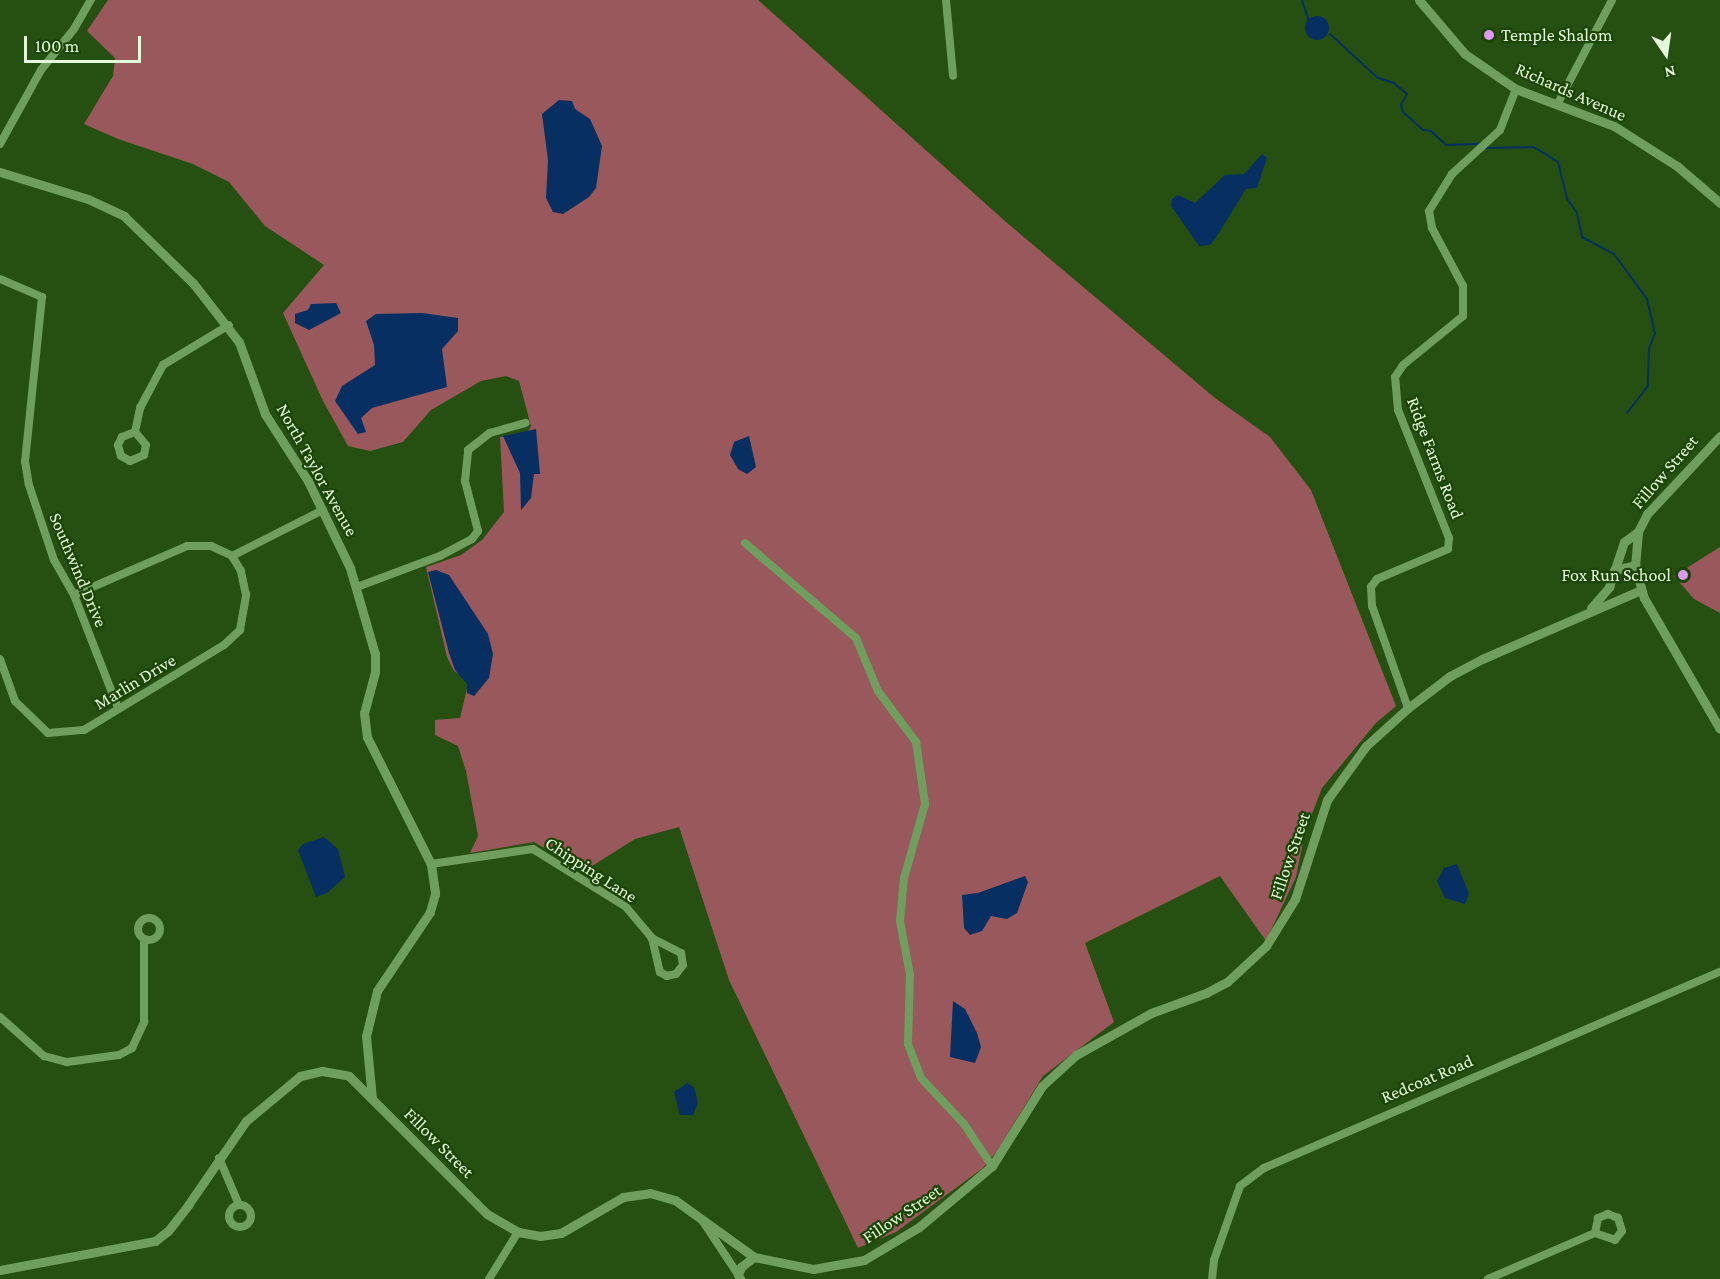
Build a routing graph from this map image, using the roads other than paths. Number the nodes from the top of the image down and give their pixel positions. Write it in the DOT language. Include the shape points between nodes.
graph roads {
  1 [pos="91,0"];
  2 [pos="946,0"];
  3 [pos="1419,0"];
  4 [pos="1612,0"];
  5 [pos="953,76"];
  6 [pos="1516,89"];
  7 [pos="1558,103"];
  8 [pos="0,144"];
  9 [pos="0,172"];
  10 [pos="1720,203"];
  11 [pos="0,279"];
  12 [pos="229,326"];
  13 [pos="526,423"];
  14 [pos="135,432"];
  15 [pos="1720,436"];
  16 [pos="323,510"];
  17 [pos="1638,532"];
  18 [pos="746,543"];
  19 [pos="232,556"];
  20 [pos="1635,565"];
  21 [pos="1614,570"];
  22 [pos="357,587"];
  23 [pos="1641,590"];
  24 [pos="74,595"];
  25 [pos="1590,610"];
  26 [pos="0,660"];
  27 [pos="118,708"];
  28 [pos="1408,708"];
  29 [pos="1720,729"];
  30 [pos="431,864"];
  31 [pos="652,938"];
  32 [pos="144,939"];
  33 [pos="1720,972"];
  34 [pos="0,1017"];
  35 [pos="372,1098"];
  36 [pos="219,1158"];
  37 [pos="992,1166"];
  38 [pos="239,1205"];
  39 [pos="701,1219"];
  40 [pos="518,1232"];
  41 [pos="1595,1233"];
  42 [pos="754,1257"];
  43 [pos="0,1270"];
  44 [pos="740,1277"];
  45 [pos="489,1279"];
  46 [pos="1212,1279"];
  47 [pos="1488,1279"];
  1 -- 8 [label="street" via="75,29 41,70"];
  2 -- 5 [label="street"];
  3 -- 6 [label="street, Richards Avenue" via="1465,54"];
  4 -- 7 [label="street"];
  6 -- 7 [label="street, Richards Avenue"];
  6 -- 28 [label="street, Ridge Farms Road" via="1500,130 1452,174 1429,211 1432,228 1463,286 1463,316 1403,365 1395,377 1398,410 1449,538 1448,549 1377,579 1371,587 1372,606"];
  7 -- 10 [label="street, Richards Avenue" via="1622,131 1677,166"];
  9 -- 12 [label="street, North Taylor Avenue" via="88,199 124,216 193,283"];
  11 -- 24 [label="street, Southwind Drive" via="42,297 25,461 54,560"];
  12 -- 14 [label="street" via="163,365 140,408"];
  12 -- 16 [label="street, North Taylor Avenue" via="273,429"];
  13 -- 22 [label="street" via="490,433 468,450 465,481 478,531 472,539 440,556"];
  15 -- 17 [label="street, Fillow Street" via="1660,499"];
  16 -- 19 [label="street"];
  16 -- 22 [label="street, North Taylor Avenue"];
  17 -- 20 [label="street, Fillow Street"];
  17 -- 21 [label="street, Fillow Street" via="1624,543"];
  18 -- 37 [label="street" via="856,638 878,691 916,742 925,804 904,878 900,921 910,975 908,1044 921,1078 964,1124"];
  19 -- 24 [label="street" via="211,546 187,546"];
  19 -- 27 [label="street, Marlin Drive" via="241,571 246,595 240,630 224,645"];
  20 -- 21 [label="street"];
  20 -- 23 [label="street, Fillow Street"];
  21 -- 25 [label="street, Fillow Street" via="1608,587"];
  22 -- 30 [label="street, North Taylor Avenue" via="376,664 364,713 367,737"];
  23 -- 25 [label="street, Fillow Street"];
  23 -- 29 [label="street"];
  24 -- 27 [label="street, Southwind Drive"];
  25 -- 28 [label="street, Fillow Street" via="1450,676"];
  26 -- 27 [label="street, Marlin Drive" via="15,700 48,733 84,730"];
  28 -- 37 [label="street, Fillow Street" via="1366,746 1327,800 1295,899 1266,946 1227,982 1151,1013 1076,1055 1042,1086"];
  30 -- 31 [label="street, Chipping Lane" via="533,849 626,907"];
  30 -- 35 [label="street, North Taylor Avenue" via="435,894 430,912 377,991 366,1036"];
  31 -- 31 [label="street, Chipping Lane" via="660,972 676,974 683,965 681,953"];
  32 -- 34 [label="street" via="144,1022 132,1048 119,1055 67,1062 44,1056"];
  33 -- 46 [label="street, Redcoat Road" via="1264,1168 1240,1186"];
  35 -- 36 [label="street, Fillow Street" via="349,1076 322,1071 300,1076 246,1121"];
  35 -- 40 [label="street, Fillow Street" via="487,1214"];
  36 -- 38 [label="street"];
  36 -- 43 [label="street, Fillow Street" via="175,1223 155,1241"];
  37 -- 42 [label="street, Fillow Street" via="918,1227 864,1260 813,1269"];
  39 -- 40 [label="street, Fillow Street" via="666,1196 640,1193 617,1200 561,1233 540,1236"];
  39 -- 42 [label="street, Fillow Street"];
  39 -- 44 [label="street"];
  40 -- 45 [label="street"];
  41 -- 47 [label="street"];
  42 -- 44 [label="street" via="741,1267"];
}
